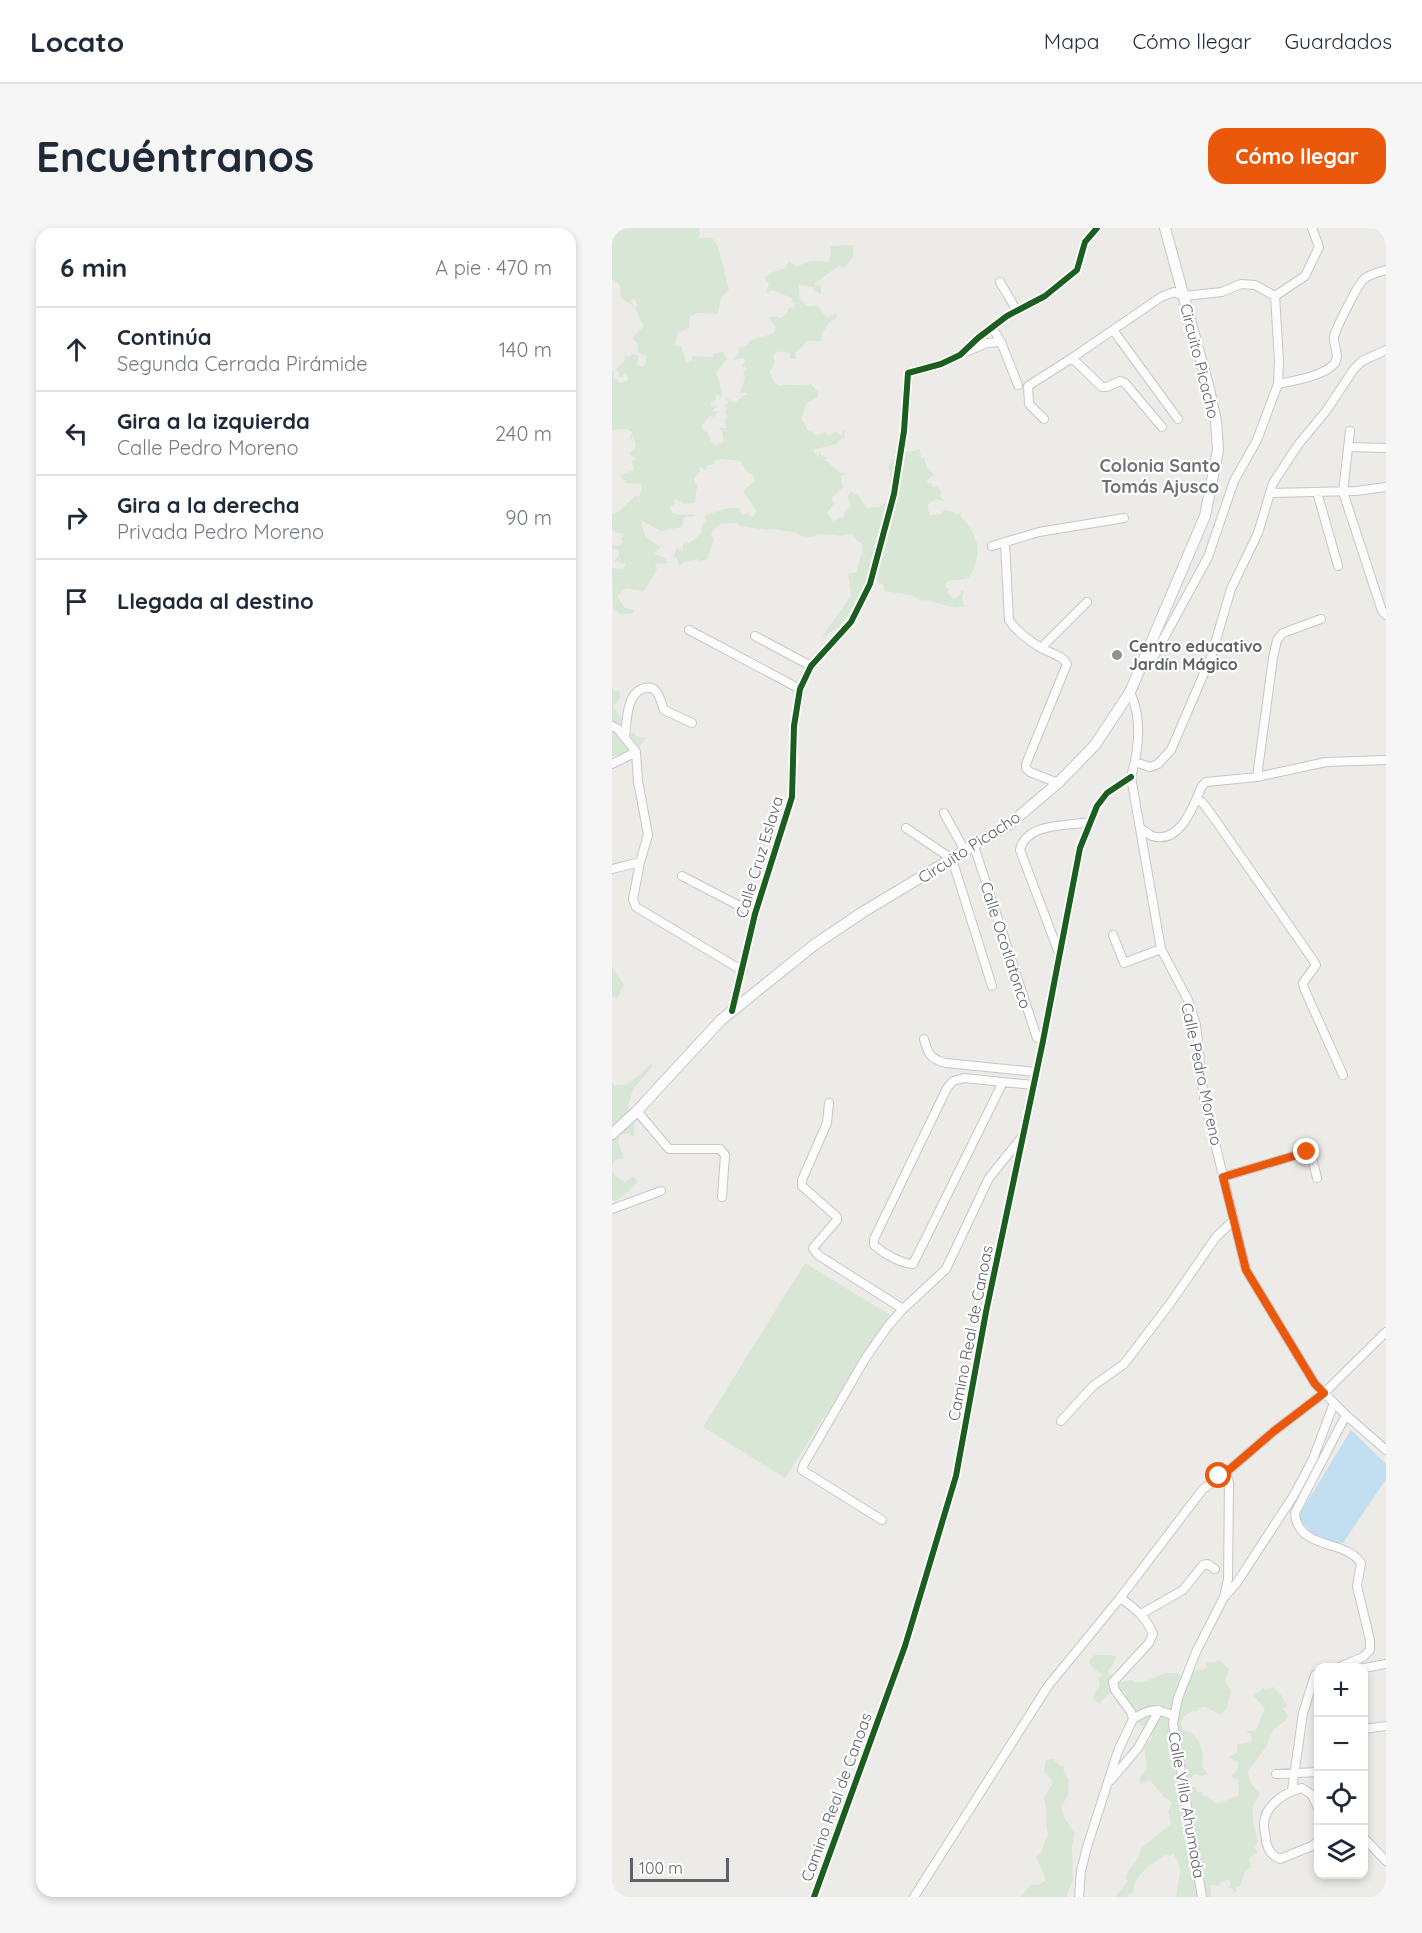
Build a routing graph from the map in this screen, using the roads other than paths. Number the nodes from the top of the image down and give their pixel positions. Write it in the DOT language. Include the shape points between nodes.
graph roads {
  1 [pos="1097,228"];
  2 [pos="1165,228"];
  3 [pos="1312,228"];
  4 [pos="1386,270"];
  5 [pos="1000,282"];
  6 [pos="1184,296"];
  7 [pos="1275,296"];
  8 [pos="1017,311"];
  9 [pos="992,327"];
  10 [pos="1113,330"];
  11 [pos="1002,342"];
  12 [pos="1386,350"];
  13 [pos="960,355"];
  14 [pos="1072,358"];
  15 [pos="1278,384"];
  16 [pos="1018,385"];
  17 [pos="1044,419"];
  18 [pos="1178,419"];
  19 [pos="1162,427"];
  20 [pos="1350,431"];
  21 [pos="1348,447"];
  22 [pos="1386,448"];
  23 [pos="1385,490"];
  24 [pos="1317,492"];
  25 [pos="1344,492"];
  26 [pos="1270,493"];
  27 [pos="1124,518"];
  28 [pos="1005,543"];
  29 [pos="992,546"];
  30 [pos="1338,566"];
  31 [pos="1087,602"];
  32 [pos="1386,615"];
  33 [pos="1321,619"];
  34 [pos="689,630"];
  35 [pos="755,636"];
  36 [pos="1041,648"];
  37 [pos="1142,662"];
  38 [pos="811,666"];
  39 [pos="800,689"];
  40 [pos="1130,692"];
  41 [pos="692,723"];
  42 [pos="612,726"];
  43 [pos="624,737"];
  44 [pos="636,752"];
  45 [pos="1386,760"];
  46 [pos="1135,762"];
  47 [pos="612,764"];
  48 [pos="1131,777"];
  49 [pos="1257,777"];
  50 [pos="1058,783"];
  51 [pos="1196,800"];
  52 [pos="944,813"];
  53 [pos="1090,822"];
  54 [pos="906,828"];
  55 [pos="1140,828"];
  56 [pos="969,849"];
  57 [pos="952,859"];
  58 [pos="640,862"];
  59 [pos="612,869"];
  60 [pos="682,876"];
  61 [pos="755,914"];
  62 [pos="1113,935"];
  63 [pos="1161,948"];
  64 [pos="1059,953"];
  65 [pos="742,971"];
  66 [pos="992,986"];
  67 [pos="732,1011"];
  68 [pos="924,1039"];
  69 [pos="1043,1041"];
  70 [pos="1036,1072"];
  71 [pos="1343,1075"];
  72 [pos="1002,1082"];
  73 [pos="1033,1085"];
  74 [pos="829,1102"];
  75 [pos="638,1111"];
  76 [pos="612,1134"];
  77 [pos="1024,1134"];
  78 [pos="1223,1177"];
  79 [pos="1317,1178"];
  80 [pos="662,1191"];
  81 [pos="722,1197"];
  82 [pos="612,1209"];
  83 [pos="1233,1221"];
  84 [pos="903,1309"];
  85 [pos="1386,1332"];
  86 [pos="1324,1393"];
  87 [pos="1334,1403"];
  88 [pos="1346,1415"];
  89 [pos="1061,1421"];
  90 [pos="1386,1450"];
  91 [pos="1223,1475"];
  92 [pos="882,1520"];
  93 [pos="1215,1569"];
  94 [pos="1224,1597"];
  95 [pos="1120,1598"];
  96 [pos="1141,1614"];
  97 [pos="1350,1663"];
  98 [pos="1386,1664"];
  99 [pos="1368,1667"];
  100 [pos="1314,1686"];
  101 [pos="1159,1710"];
  102 [pos="1174,1716"];
  103 [pos="1133,1719"];
  104 [pos="1386,1726"];
  105 [pos="1368,1728"];
  106 [pos="1314,1772"];
  107 [pos="1296,1773"];
  108 [pos="1276,1774"];
  109 [pos="1108,1783"];
  110 [pos="1293,1790"];
  111 [pos="1314,1799"];
  112 [pos="1368,1842"];
  113 [pos="1314,1844"];
  114 [pos="1386,1861"];
  115 [pos="814,1897"];
  116 [pos="914,1897"];
  117 [pos="1079,1897"];
  118 [pos="1202,1897"];
  1 -- 8 [label="street, Calle Cruz Eslava" via="1085,242 1077,270 1045,296"];
  2 -- 6 [label="main road, Circuito Picacho"];
  3 -- 7 [label="street" via="1319,247 1305,276"];
  4 -- 15 [label="street" via="1364,279 1352,298 1334,337 1336,362 1308,377"];
  5 -- 8 [label="street"];
  6 -- 7 [label="street" via="1222,292 1241,284 1255,285"];
  6 -- 10 [label="street" via="1174,292 1161,297"];
  6 -- 37 [label="main road, Circuito Picacho" via="1209,389 1218,450 1204,516"];
  7 -- 15 [label="street"];
  8 -- 9 [label="street, Calle Cruz Eslava"];
  9 -- 11 [label="street"];
  9 -- 13 [label="street, Calle Cruz Eslava"];
  10 -- 14 [label="street"];
  10 -- 18 [label="street"];
  11 -- 13 [label="street" via="987,343"];
  11 -- 16 [label="street"];
  12 -- 26 [label="street" via="1354,369 1298,445"];
  13 -- 38 [label="street, Calle Cruz Eslava" via="908,373 894,494 870,584 851,622"];
  14 -- 17 [label="street" via="1028,386 1029,404"];
  14 -- 19 [label="street" via="1102,387 1125,383"];
  15 -- 37 [label="street" via="1257,440 1234,482 1208,557 1153,658 1148,664"];
  20 -- 21 [label="street"];
  21 -- 22 [label="street"];
  21 -- 25 [label="street"];
  23 -- 25 [label="street"];
  24 -- 25 [label="street"];
  24 -- 26 [label="street"];
  24 -- 30 [label="street"];
  25 -- 32 [label="street"];
  26 -- 46 [label="street" via="1258,533 1231,589 1211,657 1171,750 1150,767"];
  27 -- 28 [label="street" via="1039,532"];
  28 -- 29 [label="street"];
  28 -- 36 [label="street" via="1009,620"];
  31 -- 36 [label="street"];
  33 -- 49 [label="street" via="1283,633 1277,640"];
  34 -- 39 [label="street"];
  35 -- 38 [label="street"];
  36 -- 50 [label="street" via="1067,664 1026,768"];
  37 -- 40 [label="main road, Circuito Picacho"];
  38 -- 39 [label="street, Calle Cruz Eslava"];
  39 -- 61 [label="street, Calle Cruz Eslava" via="794,726 792,797"];
  40 -- 46 [label="street, Calle Pedro Moreno" via="1139,720"];
  40 -- 50 [label="main road, Circuito Picacho" via="1095,745"];
  41 -- 43 [label="street" via="664,710 656,690 643,688 632,699"];
  42 -- 43 [label="street"];
  43 -- 44 [label="street"];
  44 -- 47 [label="street"];
  44 -- 58 [label="street" via="648,835"];
  45 -- 49 [label="street" via="1326,762"];
  46 -- 48 [label="street, Calle Pedro Moreno"];
  48 -- 53 [label="street, Camino Real de Canoas" via="1107,793"];
  48 -- 55 [label="street, Calle Pedro Moreno"];
  49 -- 51 [label="street" via="1206,782"];
  50 -- 56 [label="main road, Circuito Picacho" via="1011,823"];
  51 -- 55 [label="street" via="1183,825 1169,834 1153,836"];
  51 -- 71 [label="street" via="1203,802 1316,965 1303,983 1304,988"];
  52 -- 56 [label="street, Calle Ocotlatonco"];
  53 -- 64 [label="street, Camino Real de Canoas" via="1080,848"];
  53 -- 64 [label="street" via="1053,826 1029,835 1020,850"];
  54 -- 57 [label="street"];
  55 -- 63 [label="street, Calle Pedro Moreno"];
  56 -- 57 [label="main road, Circuito Picacho"];
  56 -- 69 [label="street, Calle Ocotlatonco" via="1037,1038"];
  57 -- 66 [label="street"];
  57 -- 67 [label="main road, Circuito Picacho" via="814,945"];
  58 -- 59 [label="street"];
  58 -- 65 [label="street" via="633,899 636,907"];
  60 -- 61 [label="street"];
  61 -- 65 [label="street, Calle Cruz Eslava"];
  62 -- 63 [label="street" via="1125,963"];
  63 -- 78 [label="street, Calle Pedro Moreno" via="1188,1000 1196,1026 1204,1098"];
  64 -- 69 [label="street, Camino Real de Canoas"];
  65 -- 67 [label="street, Calle Cruz Eslava"];
  67 -- 75 [label="main road, Circuito Picacho"];
  68 -- 70 [label="street" via="928,1055 934,1060"];
  69 -- 70 [label="street, Camino Real de Canoas"];
  70 -- 73 [label="street, Camino Real de Canoas"];
  72 -- 72 [label="street" via="914,1264 879,1250 874,1239 947,1088 964,1078"];
  72 -- 73 [label="street"];
  73 -- 77 [label="street, Camino Real de Canoas"];
  74 -- 84 [label="street" via="827,1124 802,1186 837,1220 813,1248"];
  75 -- 76 [label="main road, Circuito Picacho"];
  75 -- 81 [label="street" via="669,1149 723,1152"];
  77 -- 84 [label="street" via="989,1178 946,1269"];
  77 -- 115 [label="street, Camino Real de Canoas" via="986,1312 957,1476 905,1646"];
  78 -- 79 [label="street" via="1307,1152 1311,1154"];
  78 -- 83 [label="street, Calle Pedro Moreno"];
  80 -- 82 [label="street"];
  83 -- 86 [label="street, Calle Pedro Moreno" via="1246,1270"];
  83 -- 89 [label="street" via="1216,1237 1124,1364 1093,1386"];
  84 -- 92 [label="street" via="865,1359 802,1470"];
  85 -- 86 [label="street"];
  86 -- 87 [label="street, Calle Pedro Moreno"];
  86 -- 91 [label="street"];
  87 -- 88 [label="street, Calle Pedro Moreno"];
  87 -- 94 [label="street" via="1313,1459 1294,1495"];
  88 -- 90 [label="street, Calle Pedro Moreno"];
  88 -- 97 [label="street" via="1294,1513 1304,1534 1348,1551 1361,1563 1357,1586 1370,1650"];
  91 -- 94 [label="street, Calle Villa Ahumada" via="1229,1483 1228,1579"];
  91 -- 95 [label="street" via="1203,1489"];
  93 -- 96 [label="street" via="1203,1565 1183,1590"];
  94 -- 102 [label="street, Calle Villa Ahumada" via="1196,1652"];
  95 -- 96 [label="street"];
  95 -- 116 [label="street" via="1048,1686"];
  96 -- 103 [label="street" via="1154,1634 1113,1682"];
  98 -- 99 [label="street"];
  100 -- 107 [label="street" via="1303,1713"];
  101 -- 102 [label="street"];
  101 -- 103 [label="street" via="1149,1710"];
  101 -- 109 [label="street" via="1138,1748"];
  102 -- 118 [label="street, Calle Villa Ahumada"];
  103 -- 109 [label="street"];
  104 -- 105 [label="street"];
  106 -- 107 [label="street"];
  107 -- 108 [label="street"];
  107 -- 110 [label="street"];
  109 -- 117 [label="street" via="1081,1871"];
  110 -- 111 [label="street" via="1302,1788"];
  110 -- 113 [label="street" via="1275,1802 1267,1814 1263,1825 1268,1849 1280,1859"];
  112 -- 114 [label="street"];
}
